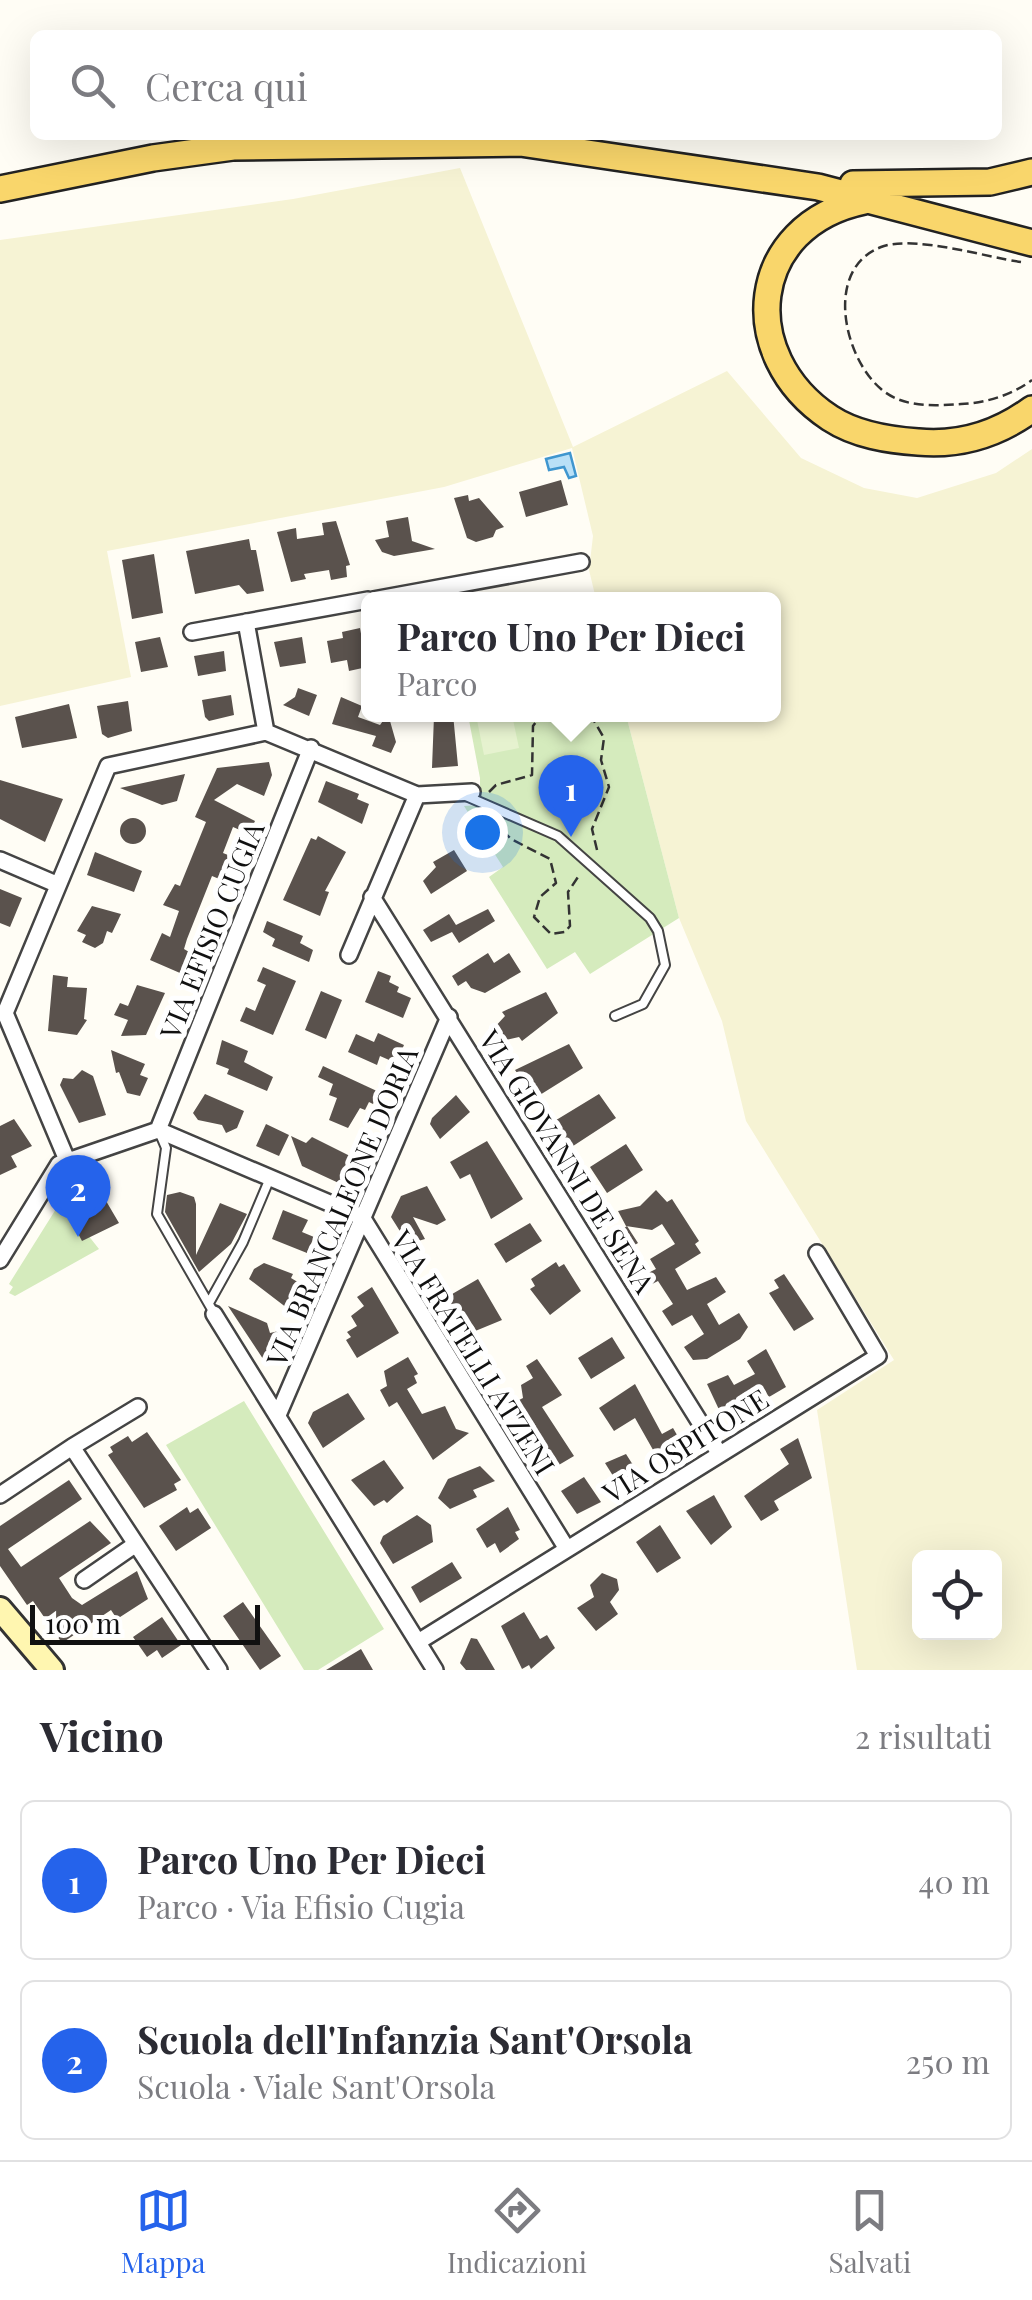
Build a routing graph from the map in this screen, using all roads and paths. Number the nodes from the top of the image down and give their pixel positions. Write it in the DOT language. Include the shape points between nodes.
graph roads {
  1 [pos="1032,172"];
  2 [pos="818,187"];
  3 [pos="0,189"];
  4 [pos="873,199"];
  5 [pos="1032,243"];
  6 [pos="1032,264"];
  7 [pos="1032,380"];
  8 [pos="1032,409"];
  9 [pos="581,562"];
  10 [pos="415,592"];
  11 [pos="361,602"];
  12 [pos="246,622"];
  13 [pos="192,632"];
  14 [pos="537,722"];
  15 [pos="266,732"];
  16 [pos="311,748"];
  17 [pos="473,792"];
  18 [pos="417,794"];
  19 [pos="0,860"];
  20 [pos="56,884"];
  21 [pos="372,897"];
  22 [pos="350,955"];
  23 [pos="449,1016"];
  24 [pos="616,1016"];
  25 [pos="158,1130"];
  26 [pos="67,1160"];
  27 [pos="270,1178"];
  28 [pos="362,1217"];
  29 [pos="817,1253"];
  30 [pos="0,1260"];
  31 [pos="211,1308"];
  32 [pos="138,1406"];
  33 [pos="278,1415"];
  34 [pos="72,1447"];
  35 [pos="718,1453"];
  36 [pos="0,1495"];
  37 [pos="136,1544"];
  38 [pos="567,1548"];
  39 [pos="84,1580"];
  40 [pos="0,1608"];
  41 [pos="418,1642"];
  42 [pos="52,1670"];
  43 [pos="218,1670"];
  44 [pos="435,1670"];
  1 -- 2 [label="main road" via="990,182"];
  2 -- 3 [label="main road" via="520,143 233,147"];
  2 -- 4 [label="main road"];
  4 -- 5 [label="main road"];
  4 -- 8 [label="main road" via="816,218 778,260 765,302 790,377 831,418 893,440 984,436"];
  6 -- 7 [label="path" via="913,244 884,246 852,277 845,297 855,356 882,390 922,406 971,404 1016,392"];
  9 -- 10 [label="street"];
  11 -- 12 [label="street"];
  12 -- 13 [label="street"];
  12 -- 15 [label="street"];
  14 -- 17 [label="path" via="532,774"];
  15 -- 16 [label="street"];
  15 -- 20 [label="street" via="108,766"];
  16 -- 18 [label="street"];
  16 -- 25 [label="street, VIA EFISIO CUGIA"];
  17 -- 18 [label="street"];
  17 -- 24 [label="lane" via="558,836 650,918 665,964 642,1004"];
  18 -- 21 [label="street"];
  19 -- 20 [label="street"];
  20 -- 26 [label="street" via="4,1013"];
  21 -- 22 [label="street"];
  21 -- 23 [label="street, VIA GIOVANNI DE SENA"];
  23 -- 28 [label="street, VIA BRANCALEONE DORIA"];
  23 -- 35 [label="street, VIA GIOVANNI DE SENA"];
  25 -- 26 [label="street"];
  25 -- 27 [label="street, VIA FRATELLI ATZENI"];
  25 -- 31 [label="lane" via="166,1148 157,1214"];
  26 -- 30 [label="street"];
  27 -- 28 [label="street, VIA FRATELLI ATZENI"];
  27 -- 31 [label="lane"];
  28 -- 33 [label="street, VIA BRANCALEONE DORIA"];
  28 -- 38 [label="street, VIA FRATELLI ATZENI"];
  29 -- 35 [label="street, VIA OSPITONE" via="878,1356"];
  31 -- 33 [label="street"];
  32 -- 34 [label="street"];
  33 -- 41 [label="street"];
  34 -- 36 [label="street"];
  34 -- 37 [label="street"];
  35 -- 38 [label="street, VIA OSPITONE"];
  37 -- 39 [label="street"];
  37 -- 43 [label="street"];
  38 -- 41 [label="street, VIA OSPITONE"];
  40 -- 42 [label="street"];
  41 -- 44 [label="street"];
}
